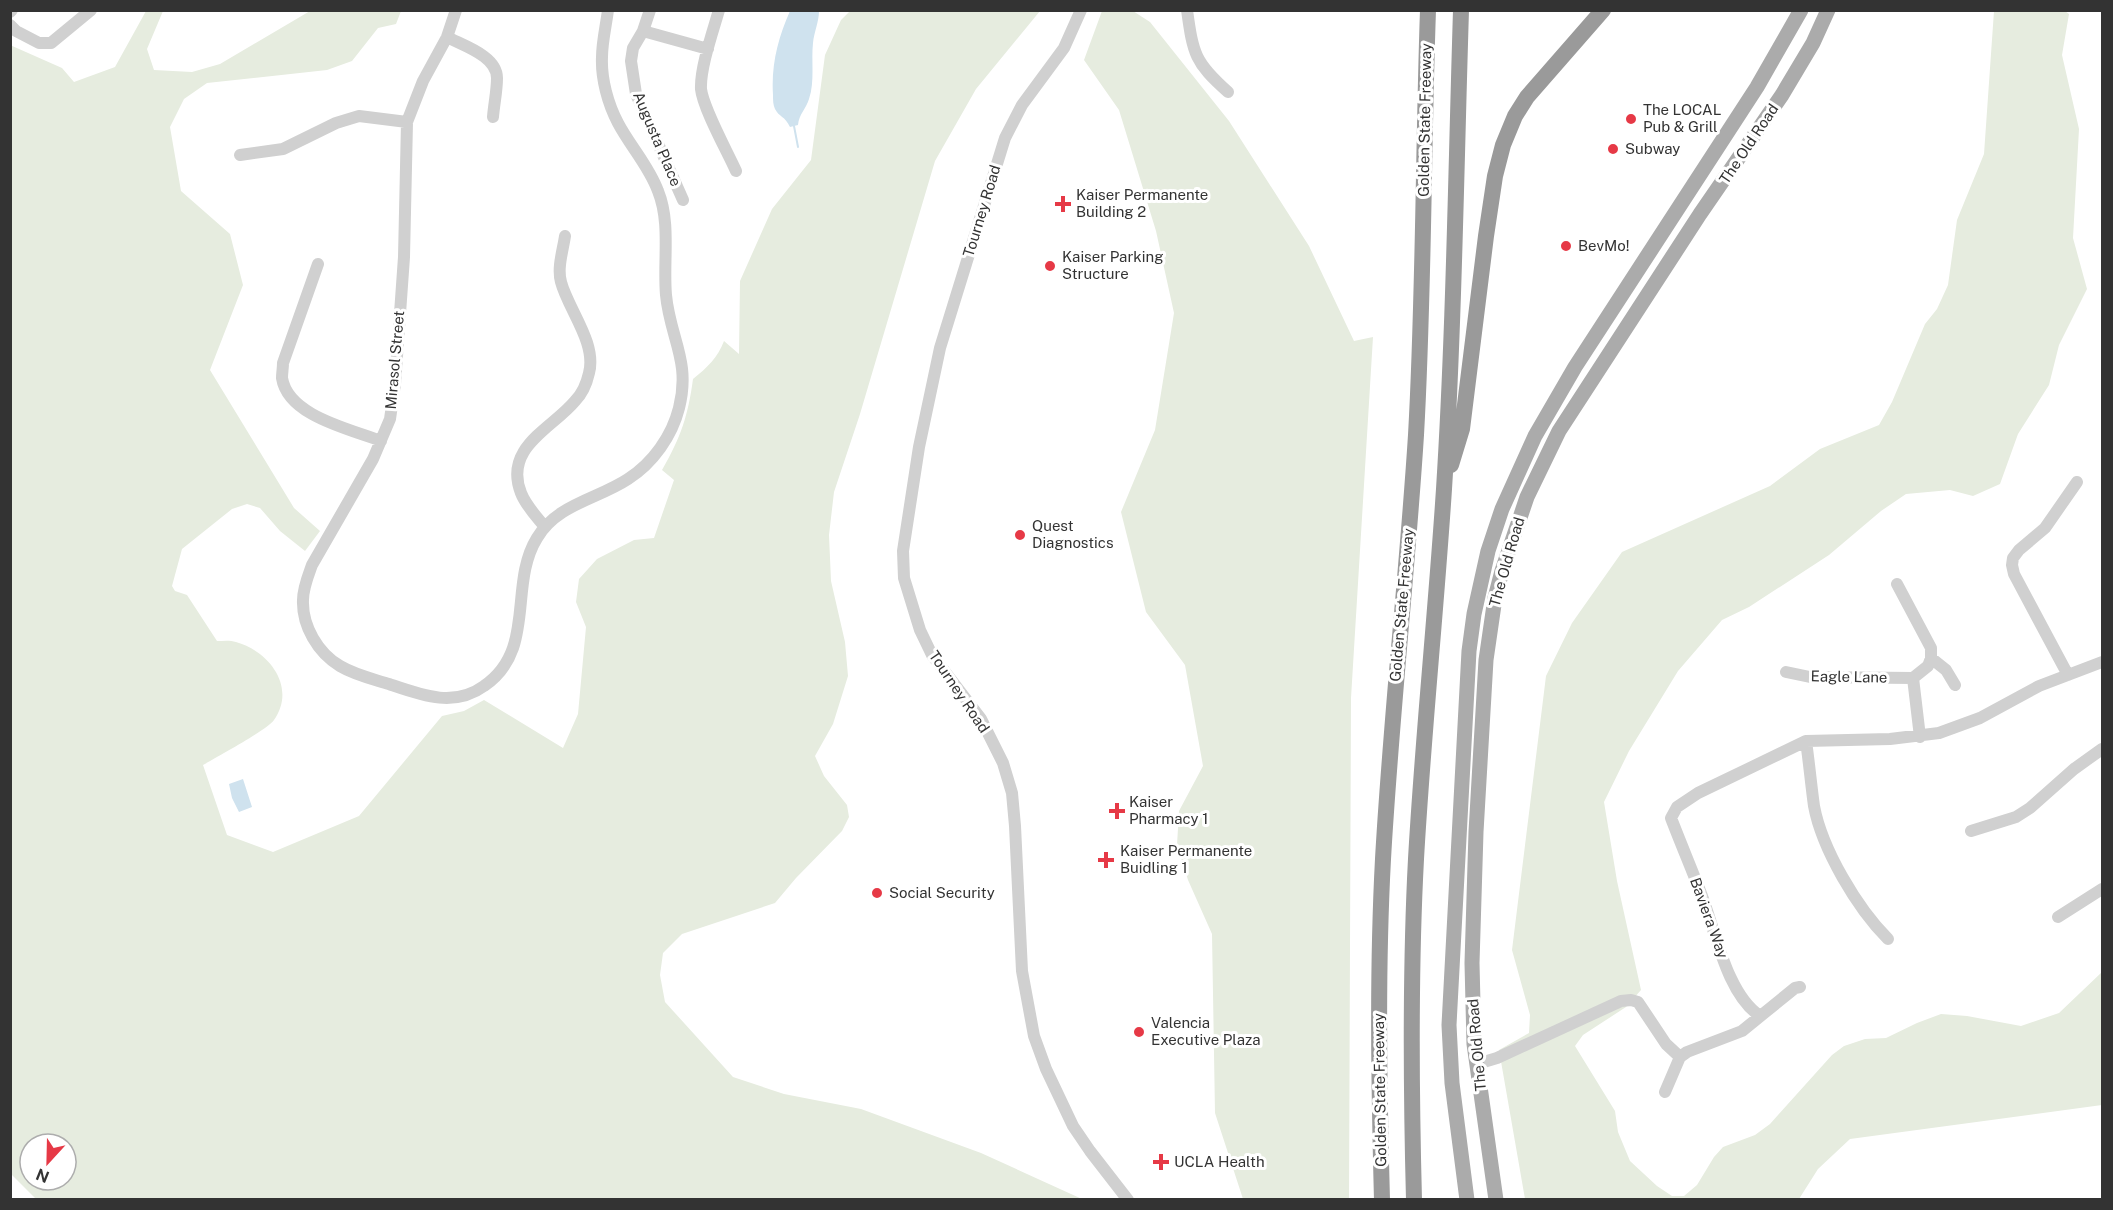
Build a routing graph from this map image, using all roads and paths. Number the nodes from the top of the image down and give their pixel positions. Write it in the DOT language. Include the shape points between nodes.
graph roads {
  1 [pos="91,10"];
  2 [pos="456,10"];
  3 [pos="608,10"];
  4 [pos="650,10"];
  5 [pos="718,10"];
  6 [pos="1081,10"];
  7 [pos="1187,10"];
  8 [pos="1421,10"];
  9 [pos="1428,10"];
  10 [pos="1461,10"];
  11 [pos="1603,10"];
  12 [pos="1795,10"];
  13 [pos="1801,10"];
  14 [pos="1828,10"];
  15 [pos="10,25"];
  16 [pos="1791,27"];
  17 [pos="643,31"];
  18 [pos="447,37"];
  19 [pos="708,49"];
  20 [pos="1426,78"];
  21 [pos="1228,92"];
  22 [pos="493,117"];
  23 [pos="407,122"];
  24 [pos="663,154"];
  25 [pos="240,155"];
  26 [pos="644,165"];
  27 [pos="736,171"];
  28 [pos="683,200"];
  29 [pos="565,236"];
  30 [pos="318,264"];
  31 [pos="381,441"];
  32 [pos="2077,482"];
  33 [pos="1444,488"];
  34 [pos="545,526"];
  35 [pos="1897,584"];
  36 [pos="1931,658"];
  37 [pos="2103,662"];
  38 [pos="1786,672"];
  39 [pos="2068,675"];
  40 [pos="1913,678"];
  41 [pos="1955,685"];
  42 [pos="1920,737"];
  43 [pos="1806,741"];
  44 [pos="2103,749"];
  45 [pos="1971,831"];
  46 [pos="2103,889"];
  47 [pos="2058,917"];
  48 [pos="1888,939"];
  49 [pos="1800,987"];
  50 [pos="1760,1016"];
  51 [pos="1680,1057"];
  52 [pos="1477,1064"];
  53 [pos="1665,1092"];
  54 [pos="1128,1200"];
  55 [pos="1382,1200"];
  56 [pos="1414,1200"];
  57 [pos="1467,1200"];
  58 [pos="1496,1200"];
  1 -- 15 [label="street" via="51,43 39,43"];
  2 -- 18 [label="street, Mirasol Street"];
  3 -- 26 [label="street" via="602,58 606,93 618,123"];
  4 -- 17 [label="street, Augusta Place"];
  5 -- 19 [label="street"];
  6 -- 54 [label="street, Tourney Road" via="1064,48 1027,98 1005,138 940,348 919,447 903,551 904,578 932,655 981,719 1004,763 1015,826 1022,971 1046,1069 1073,1126"];
  7 -- 21 [label="street" via="1192,47 1206,73"];
  8 -- 20 [label="highway"];
  9 -- 20 [label="highway, Golden State Freeway"];
  10 -- 33 [label="highway"];
  11 -- 33 [label="highway" via="1527,97 1503,146 1486,236 1462,429"];
  12 -- 16 [label="main road"];
  13 -- 16 [label="main road, The Old Road"];
  14 -- 52 [label="main road, The Old Road" via="1782,95 1559,431 1510,543 1495,598 1486,660 1472,931"];
  16 -- 57 [label="main road, The Old Road" via="1757,87 1547,414 1517,473 1488,551 1474,614 1467,674 1449,1025"];
  17 -- 19 [label="street"];
  17 -- 24 [label="street, Augusta Place" via="631,61 636,94"];
  18 -- 22 [label="street" via="492,63 497,77"];
  18 -- 23 [label="street, Mirasol Street"];
  19 -- 27 [label="street" via="701,87 704,101"];
  20 -- 55 [label="highway, Golden State Freeway" via="1417,416 1380,921"];
  23 -- 25 [label="street" via="358,116 283,149"];
  23 -- 31 [label="street, Mirasol Street" via="404,257 395,384 390,419"];
  24 -- 26 [label="street"];
  24 -- 28 [label="street, Augusta Place"];
  26 -- 34 [label="street" via="658,190 664,213 666,296 683,364 679,409 673,428 647,464 627,480 582,500"];
  29 -- 34 [label="street" via="560,279 586,340 590,370 577,400 537,433 520,461 520,493"];
  30 -- 31 [label="street" via="283,363 282,378 302,409"];
  31 -- 34 [label="street, Mirasol Street" via="306,581 303,600 310,633 321,651 339,666 424,697 463,696 483,687 497,676 515,645 524,569"];
  32 -- 39 [label="street" via="2045,528 2019,550 2012,565"];
  33 -- 56 [label="highway" via="1413,923"];
  35 -- 36 [label="street" via="1931,648"];
  36 -- 40 [label="street" via="1928,666"];
  36 -- 41 [label="street" via="1946,670"];
  37 -- 39 [label="street"];
  38 -- 40 [label="street, Eagle Lane" via="1810,677"];
  39 -- 42 [label="street" via="1958,728"];
  40 -- 42 [label="street"];
  42 -- 43 [label="street"];
  43 -- 48 [label="street" via="1814,806 1823,838 1871,922"];
  43 -- 50 [label="street, Baviera Way" via="1707,788 1672,812 1731,979 1742,999"];
  44 -- 45 [label="street" via="2016,817"];
  46 -- 47 [label="street"];
  49 -- 50 [label="street"];
  50 -- 51 [label="street" via="1742,1031"];
  51 -- 52 [label="street" via="1666,1044 1638,1002 1631,1000"];
  51 -- 53 [label="street"];
  52 -- 58 [label="main road, The Old Road"];
}
